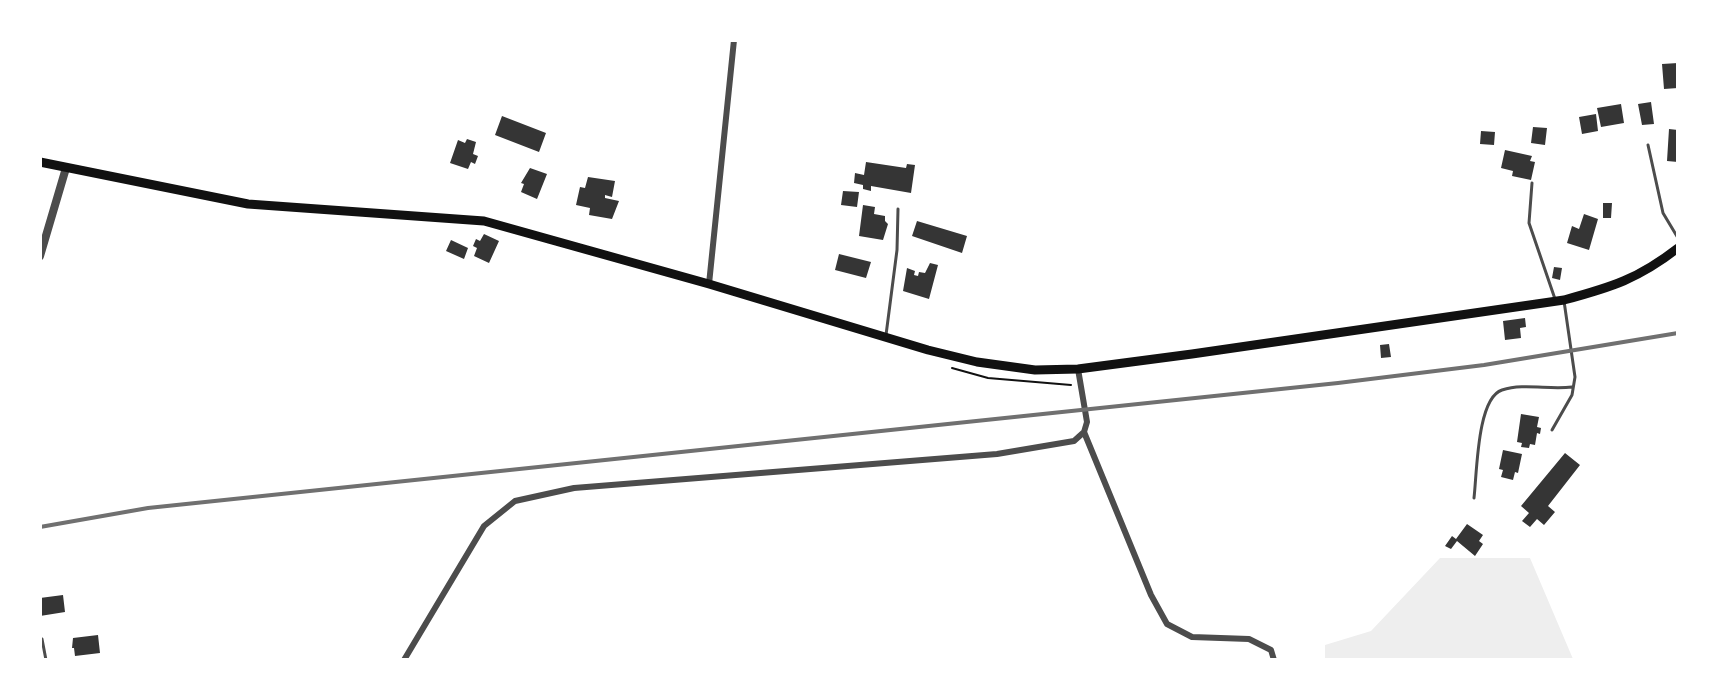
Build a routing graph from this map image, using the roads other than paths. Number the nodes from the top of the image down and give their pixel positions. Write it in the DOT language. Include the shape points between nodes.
graph roads {
  1 [pos="734,40"];
  2 [pos="1648,145"];
  3 [pos="40,162"];
  4 [pos="66,168"];
  5 [pos="1532,183"];
  6 [pos="898,209"];
  7 [pos="1677,238"];
  8 [pos="1677,248"];
  9 [pos="40,256"];
  10 [pos="709,284"];
  11 [pos="1559,300"];
  12 [pos="886,337"];
  13 [pos="1078,369"];
  14 [pos="1572,387"];
  15 [pos="1552,430"];
  16 [pos="1084,432"];
  17 [pos="1474,498"];
  18 [pos="42,639"];
  19 [pos="46,660"];
  20 [pos="404,660"];
  21 [pos="1274,660"];
  1 -- 10 [label="street"];
  2 -- 7 [label="lane" via="1664,213"];
  3 -- 4 [label="main road"];
  4 -- 9 [label="street"];
  4 -- 10 [label="main road" via="248,204 484,221"];
  5 -- 11 [label="lane" via="1529,223"];
  6 -- 12 [label="lane"];
  8 -- 11 [label="main road" via="1641,275"];
  10 -- 12 [label="main road"];
  11 -- 13 [label="main road"];
  11 -- 14 [label="lane" via="1569,330 1575,372"];
  12 -- 13 [label="main road" via="987,364 1035,370"];
  13 -- 16 [label="street" via="1087,422"];
  14 -- 15 [label="lane" via="1572,395"];
  14 -- 17 [label="lane" via="1515,388 1501,390 1491,398 1483,419"];
  16 -- 20 [label="street" via="1074,441 996,453 574,488 515,501 484,526"];
  16 -- 21 [label="street" via="1151,595 1167,624 1192,637 1249,639 1271,650"];
  18 -- 19 [label="lane"];
}
